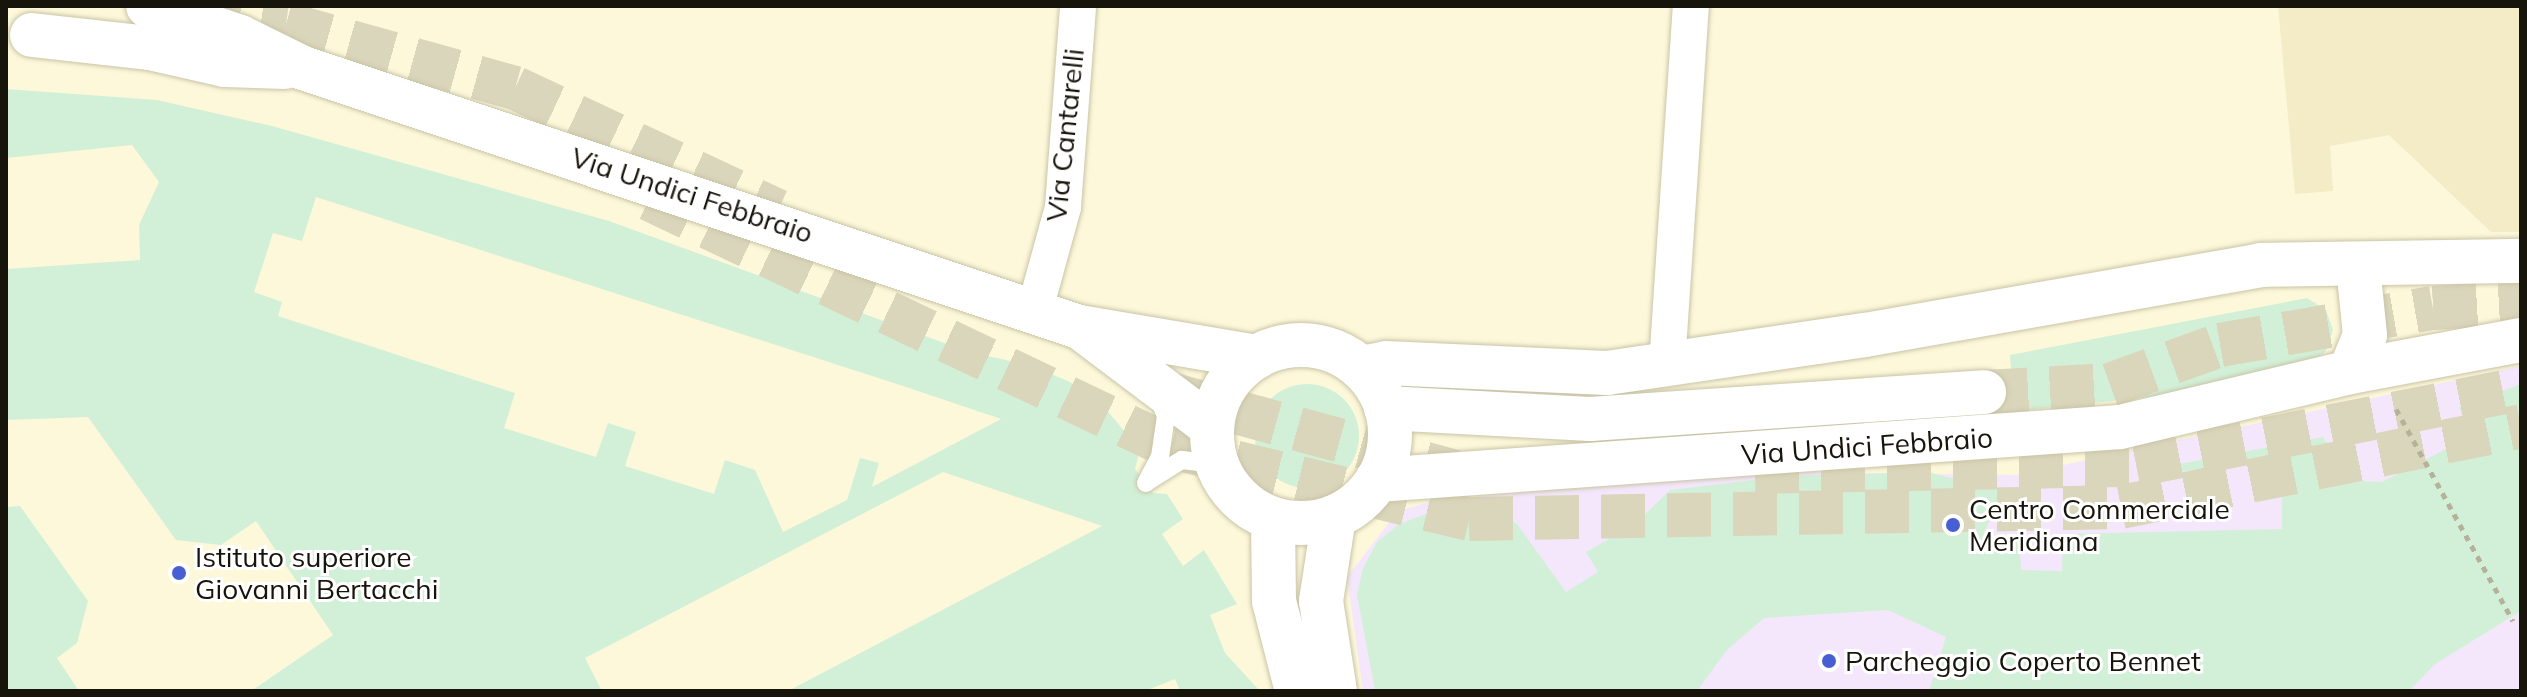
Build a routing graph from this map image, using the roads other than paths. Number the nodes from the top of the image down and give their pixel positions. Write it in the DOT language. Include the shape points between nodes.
graph roads {
  1 [pos="148,6"];
  2 [pos="1078,6"];
  3 [pos="1691,6"];
  4 [pos="30,28"];
  5 [pos="303,68"];
  6 [pos="2521,261"];
  7 [pos="2358,266"];
  8 [pos="1035,309"];
  9 [pos="1079,327"];
  10 [pos="2521,340"];
  11 [pos="1256,357"];
  12 [pos="1667,365"];
  13 [pos="1361,368"];
  14 [pos="2350,372"];
  15 [pos="1150,380"];
  16 [pos="1984,392"];
  17 [pos="1386,408"];
  18 [pos="1214,445"];
  19 [pos="1377,480"];
  20 [pos="1334,517"];
  21 [pos="1273,520"];
  22 [pos="1297,691"];
  23 [pos="1335,691"];
  1 -- 5 [label="main road, Via Undici Febbraio" via="240,37"];
  2 -- 8 [label="street, Via Cantarelli" via="1063,207"];
  3 -- 12 [label="street"];
  4 -- 5 [label="main road, Via Undici Febbraio" via="225,65"];
  5 -- 8 [label="main road, Via Undici Febbraio"];
  6 -- 7 [label="main road"];
  7 -- 12 [label="main road" via="2260,265"];
  7 -- 14 [label="main road" via="2365,335"];
  8 -- 9 [label="main road, Via Undici Febbraio"];
  9 -- 11 [label="main road, Via Undici Febbraio"];
  9 -- 15 [label="main road, Via Undici Febbraio"];
  10 -- 14 [label="main road, Via Undici Febbraio"];
  11 -- 13 [label="main road, Via Undici Febbraio" via="1278,348 1317,346"];
  11 -- 18 [label="main road, Via Undici Febbraio" via="1235,374 1218,399"];
  12 -- 13 [label="main road" via="1607,373 1386,363"];
  13 -- 17 [label="main road, Via Undici Febbraio"];
  14 -- 19 [label="main road, Via Undici Febbraio" via="2120,427"];
  15 -- 18 [label="main road, Via Undici Febbraio"];
  15 -- 18 [label="lane" via="1166,416 1160,457 1146,483"];
  16 -- 17 [label="main road" via="1590,419"];
  17 -- 19 [label="main road, Via Undici Febbraio" via="1389,451"];
  18 -- 21 [label="main road, Via Undici Febbraio" via="1241,501"];
  19 -- 20 [label="main road, Via Undici Febbraio" via="1358,502"];
  20 -- 21 [label="main road, Via Undici Febbraio" via="1303,524"];
  20 -- 23 [label="main road" via="1321,601"];
  21 -- 22 [label="main road" via="1274,601"];
}
